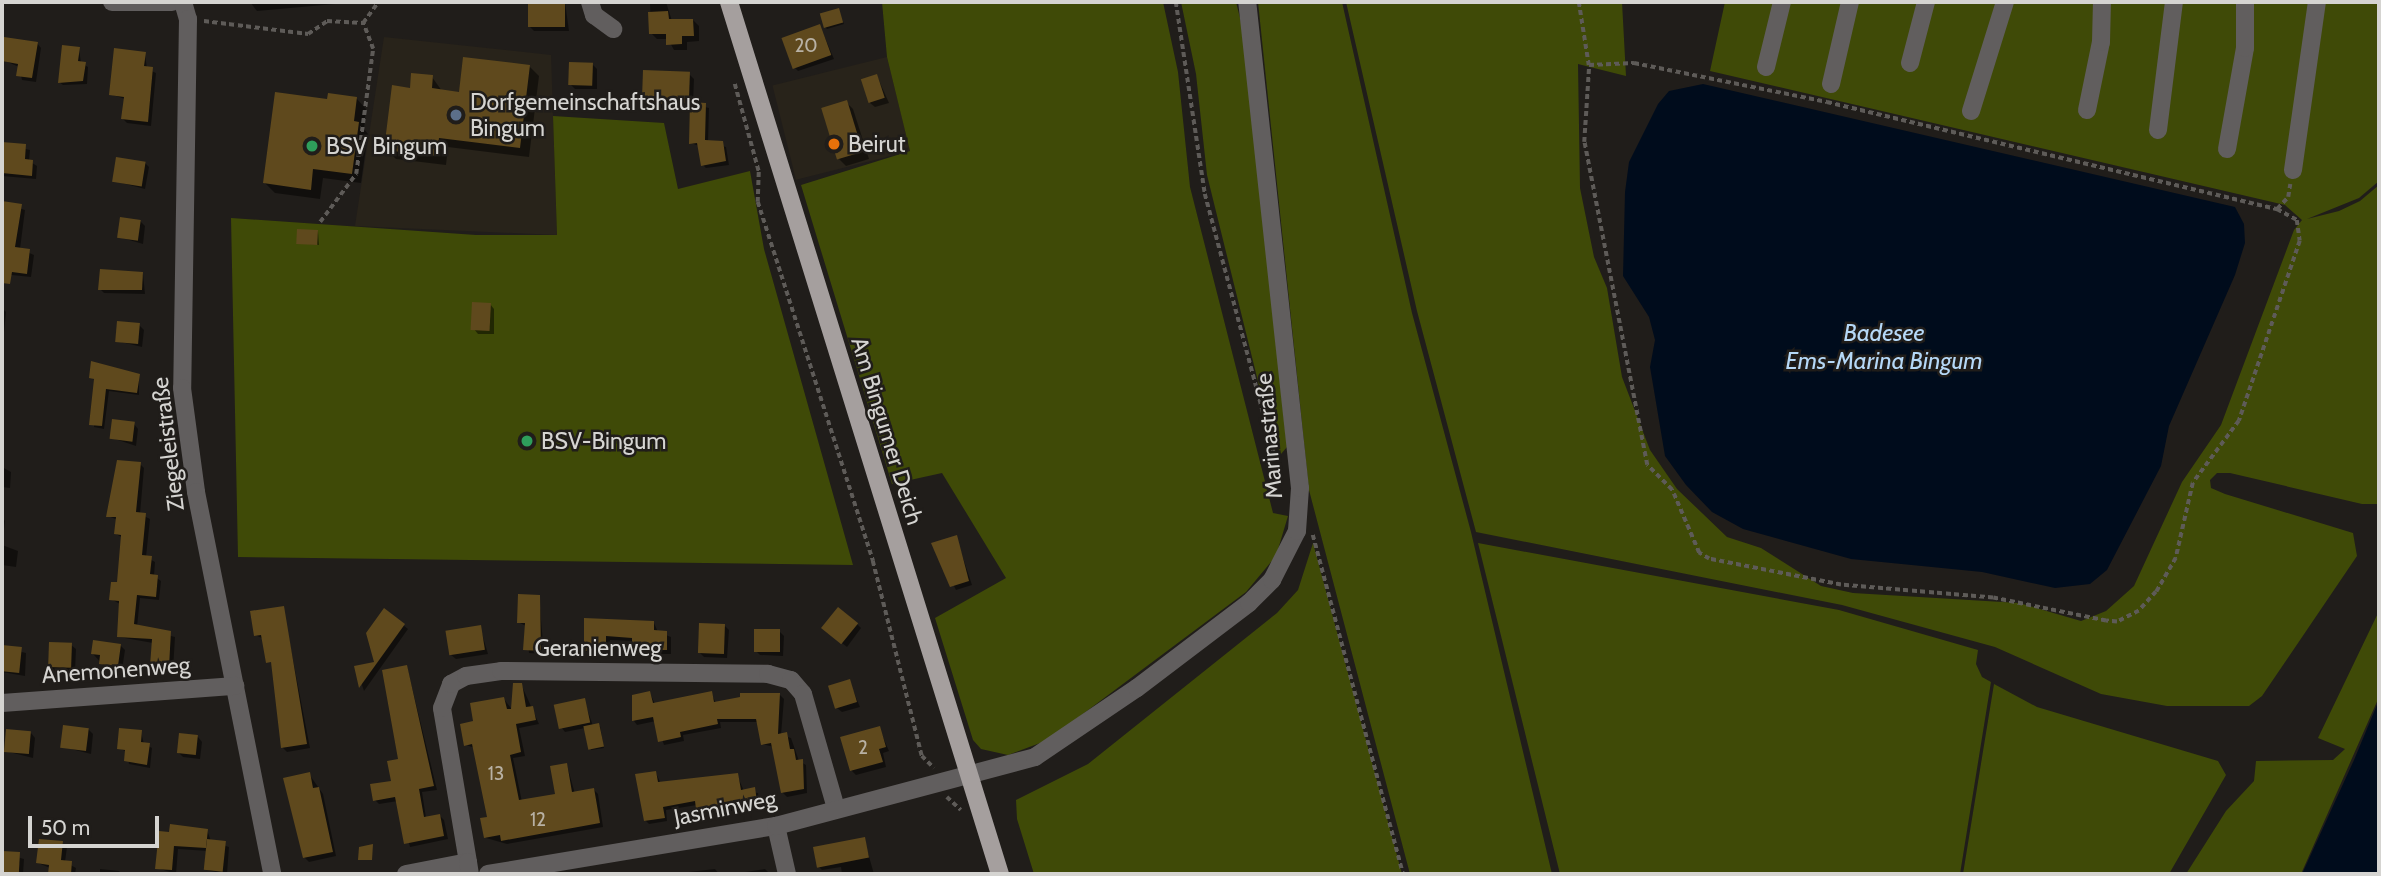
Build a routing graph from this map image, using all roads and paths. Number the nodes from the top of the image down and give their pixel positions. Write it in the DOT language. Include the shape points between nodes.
graph roads {
  1 [pos="111,2"];
  2 [pos="172,2"];
  3 [pos="378,2"];
  4 [pos="590,2"];
  5 [pos="729,2"];
  6 [pos="1175,2"];
  7 [pos="1247,2"];
  8 [pos="1579,2"];
  9 [pos="1782,2"];
  10 [pos="1850,2"];
  11 [pos="1926,2"];
  12 [pos="2005,2"];
  13 [pos="2102,2"];
  14 [pos="2174,2"];
  15 [pos="2245,2"];
  16 [pos="2318,2"];
  17 [pos="186,10"];
  18 [pos="363,23"];
  19 [pos="613,29"];
  20 [pos="1910,63"];
  21 [pos="1590,65"];
  22 [pos="1766,67"];
  23 [pos="733,79"];
  24 [pos="1831,84"];
  25 [pos="2087,110"];
  26 [pos="1971,111"];
  27 [pos="2158,130"];
  28 [pos="2227,149"];
  29 [pos="2293,170"];
  30 [pos="2288,197"];
  31 [pos="2277,209"];
  32 [pos="320,222"];
  33 [pos="1300,488"];
  34 [pos="1312,531"];
  35 [pos="235,686"];
  36 [pos="2,703"];
  37 [pos="969,776"];
  38 [pos="944,783"];
  39 [pos="836,808"];
  40 [pos="776,825"];
  41 [pos="469,868"];
  42 [pos="272,874"];
  43 [pos="406,874"];
  44 [pos="488,874"];
  45 [pos="787,874"];
  46 [pos="1000,874"];
  47 [pos="1403,874"];
  1 -- 2 [label="street"];
  3 -- 18 [label="path"];
  4 -- 19 [label="street" via="594,15"];
  5 -- 37 [label="main road, Am Bingumer Deich"];
  6 -- 33 [label="path" via="1208,207 1279,477 1287,486"];
  7 -- 33 [label="street, Marinastraße"];
  8 -- 21 [label="path"];
  9 -- 22 [label="street"];
  10 -- 24 [label="street"];
  11 -- 20 [label="street"];
  12 -- 26 [label="street"];
  13 -- 25 [label="street" via="2101,42"];
  14 -- 27 [label="street"];
  15 -- 28 [label="street" via="2245,48"];
  16 -- 29 [label="street"];
  17 -- 18 [label="path" via="308,34 327,21"];
  17 -- 35 [label="street, Ziegeleistraße" via="182,388 196,492"];
  18 -- 32 [label="path" via="373,49 356,174"];
  21 -- 31 [label="path" via="1634,64 1700,75"];
  21 -- 31 [label="path" via="1584,142 1647,465 1672,490 1699,553 1749,568 1841,585 1993,598 2106,621 2117,622 2139,611 2176,558 2193,483 2239,421 2300,241 2297,220"];
  23 -- 38 [label="path" via="759,172 758,202 873,561 922,756"];
  30 -- 31 [label="path"];
  33 -- 37 [label="street, Marinastraße" via="1297,531 1287,557 1249,603 1076,732 1035,757"];
  34 -- 47 [label="path"];
  35 -- 36 [label="street, Anemonenweg"];
  35 -- 42 [label="street, Ziegeleistraße"];
  37 -- 38 [label="street, Jasminweg"];
  37 -- 46 [label="main road, Am Bingumer Deich"];
  38 -- 39 [label="street, Jasminweg"];
  39 -- 40 [label="street, Jasminweg"];
  39 -- 41 [label="street, Geranienweg" via="803,694 791,680 741,673 501,671 466,676 451,684 442,708"];
  40 -- 44 [label="street, Jasminweg"];
  40 -- 45 [label="street"];
  41 -- 43 [label="street"];
}
